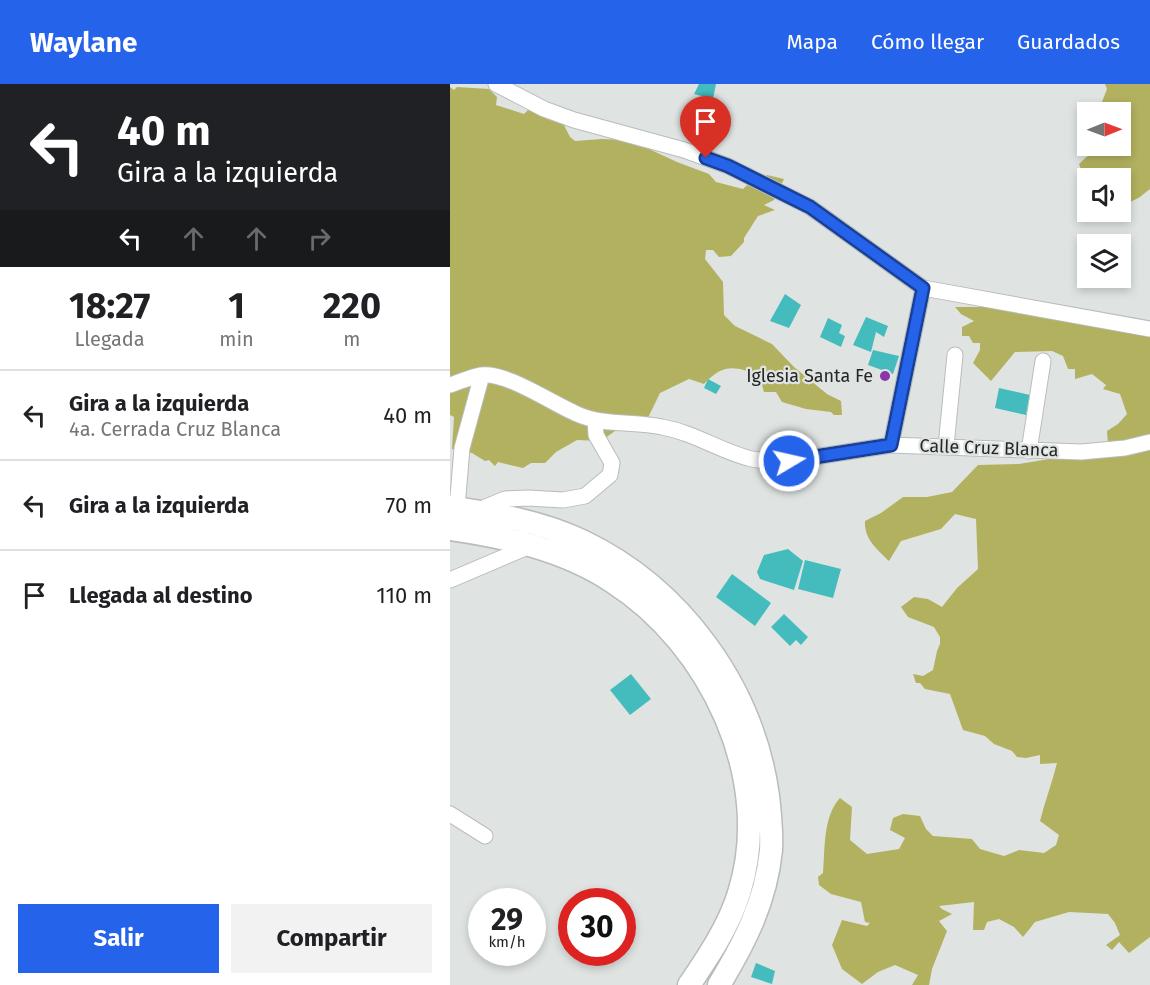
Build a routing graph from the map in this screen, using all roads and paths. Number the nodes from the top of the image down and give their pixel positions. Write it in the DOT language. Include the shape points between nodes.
graph roads {
  1 [pos="496,84"];
  2 [pos="923,288"];
  3 [pos="1150,329"];
  4 [pos="955,355"];
  5 [pos="1043,361"];
  6 [pos="482,375"];
  7 [pos="450,385"];
  8 [pos="595,420"];
  9 [pos="1150,442"];
  10 [pos="891,445"];
  11 [pos="946,446"];
  12 [pos="1029,451"];
  13 [pos="456,452"];
  14 [pos="458,514"];
  15 [pos="530,546"];
  16 [pos="450,580"];
  17 [pos="450,814"];
  18 [pos="485,836"];
  19 [pos="689,985"];
  20 [pos="719,985"];
  1 -- 2 [label="street" via="574,120 675,147 728,166 810,207"];
  2 -- 3 [label="street"];
  2 -- 10 [label="street"];
  4 -- 11 [label="street"];
  5 -- 12 [label="street"];
  6 -- 7 [label="street, Calle Cruz Blanca"];
  6 -- 8 [label="street, Calle Cruz Blanca" via="512,381 577,415"];
  6 -- 13 [label="street"];
  8 -- 10 [label="street, Calle Cruz Blanca" via="662,426 699,436 748,458 772,462"];
  8 -- 14 [label="street" via="596,435 612,463 610,475 585,496 563,500 505,499"];
  9 -- 12 [label="street, Calle Cruz Blanca" via="1092,451"];
  10 -- 11 [label="street, Calle Cruz Blanca"];
  11 -- 12 [label="street, Calle Cruz Blanca"];
  13 -- 14 [label="street"];
  14 -- 15 [label="main road"];
  14 -- 20 [label="main road" via="519,519 561,532 634,572 682,615 726,675 760,759 769,806 771,850 756,914"];
  15 -- 16 [label="street"];
  15 -- 19 [label="main road" via="593,570 635,598 681,642 702,671 729,723 748,812 744,872 739,895 724,927"];
  17 -- 18 [label="street"];
}
